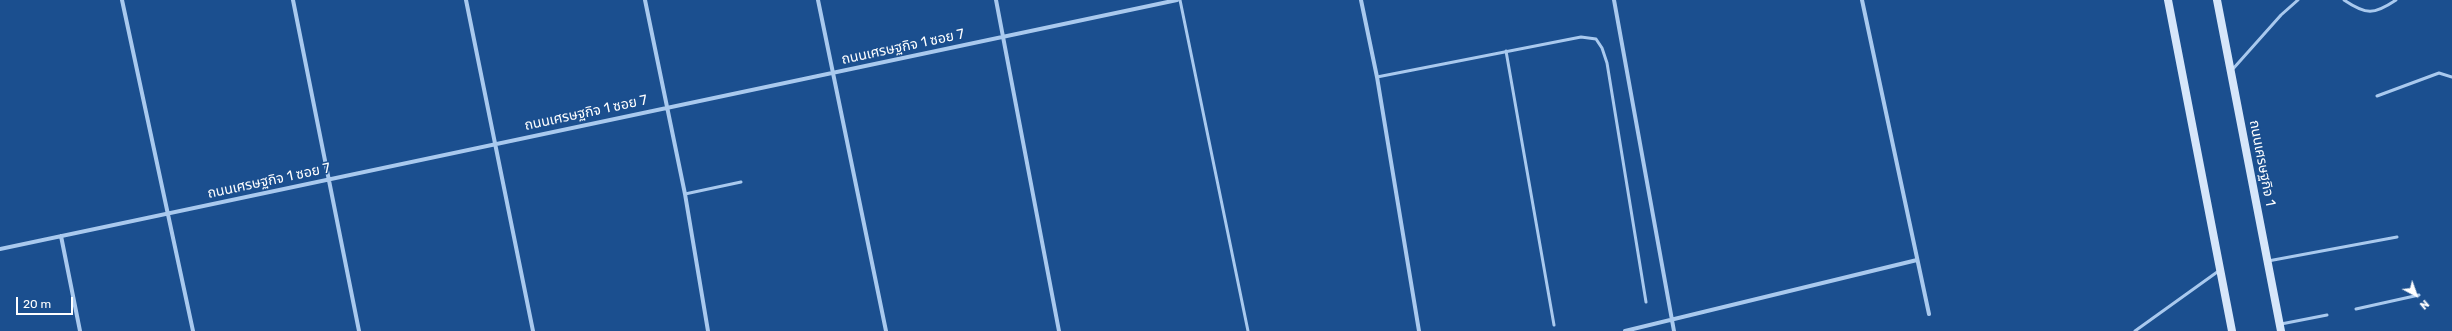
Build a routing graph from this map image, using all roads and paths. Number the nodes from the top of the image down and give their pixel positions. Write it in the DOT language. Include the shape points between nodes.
graph roads {
  1 [pos="122,0"];
  2 [pos="293,0"];
  3 [pos="466,0"];
  4 [pos="645,0"];
  5 [pos="818,0"];
  6 [pos="996,0"];
  7 [pos="1178,0"];
  8 [pos="1361,0"];
  9 [pos="1614,0"];
  10 [pos="1862,0"];
  11 [pos="2168,0"];
  12 [pos="2217,0"];
  13 [pos="2298,0"];
  14 [pos="2344,0"];
  15 [pos="2396,0"];
  16 [pos="1003,36"];
  17 [pos="1506,51"];
  18 [pos="2231,72"];
  19 [pos="832,74"];
  20 [pos="1377,77"];
  21 [pos="2452,77"];
  22 [pos="2377,96"];
  23 [pos="667,106"];
  24 [pos="495,144"];
  25 [pos="331,179"];
  26 [pos="741,182"];
  27 [pos="685,194"];
  28 [pos="169,213"];
  29 [pos="61,236"];
  30 [pos="2398,238"];
  31 [pos="0,249"];
  32 [pos="1917,260"];
  33 [pos="2268,261"];
  34 [pos="2220,270"];
  35 [pos="2419,295"];
  36 [pos="1646,302"];
  37 [pos="2356,309"];
  38 [pos="1929,314"];
  39 [pos="2327,315"];
  40 [pos="1672,321"];
  41 [pos="1554,325"];
  42 [pos="2280,328"];
  43 [pos="80,331"];
  44 [pos="193,331"];
  45 [pos="360,331"];
  46 [pos="533,331"];
  47 [pos="708,331"];
  48 [pos="886,331"];
  49 [pos="1059,331"];
  50 [pos="1248,331"];
  51 [pos="1419,331"];
  52 [pos="1625,331"];
  53 [pos="1674,331"];
  54 [pos="2135,331"];
  55 [pos="2232,331"];
  1 -- 28 [label="street"];
  2 -- 25 [label="street"];
  3 -- 24 [label="street"];
  4 -- 23 [label="street"];
  5 -- 19 [label="street"];
  6 -- 16 [label="street"];
  7 -- 16 [label="street, ถนนเศรษฐกิจ 1 ซอย 7"];
  7 -- 50 [label="lane"];
  8 -- 20 [label="street"];
  9 -- 40 [label="street"];
  10 -- 32 [label="street"];
  11 -- 34 [label="main road"];
  12 -- 18 [label="main road, ถนนเศรษฐกิจ 1"];
  13 -- 18 [label="lane" via="2281,15"];
  14 -- 15 [label="lane" via="2359,10 2372,12"];
  16 -- 19 [label="street, ถนนเศรษฐกิจ 1 ซอย 7"];
  16 -- 49 [label="street"];
  17 -- 20 [label="lane"];
  17 -- 36 [label="lane" via="1581,37 1596,40 1602,48 1607,62"];
  17 -- 41 [label="lane"];
  18 -- 33 [label="main road, ถนนเศรษฐกิจ 1"];
  19 -- 23 [label="street, ถนนเศรษฐกิจ 1 ซอย 7"];
  19 -- 48 [label="street"];
  20 -- 51 [label="street"];
  21 -- 22 [label="lane" via="2439,73"];
  23 -- 24 [label="street, ถนนเศรษฐกิจ 1 ซอย 7"];
  23 -- 27 [label="street"];
  24 -- 25 [label="street, ถนนเศรษฐกิจ 1 ซอย 7"];
  24 -- 46 [label="street"];
  25 -- 28 [label="street, ถนนเศรษฐกิจ 1 ซอย 7"];
  25 -- 45 [label="street"];
  26 -- 27 [label="lane"];
  27 -- 47 [label="street"];
  28 -- 29 [label="street, ถนนเศรษฐกิจ 1 ซอย 7"];
  28 -- 44 [label="street"];
  29 -- 31 [label="street, ถนนเศรษฐกิจ 1 ซอย 7"];
  29 -- 43 [label="street"];
  30 -- 33 [label="lane"];
  32 -- 38 [label="street"];
  32 -- 40 [label="street"];
  33 -- 42 [label="main road, ถนนเศรษฐกิจ 1"];
  34 -- 54 [label="lane"];
  34 -- 55 [label="main road"];
  35 -- 37 [label="lane"];
  39 -- 42 [label="lane"];
  40 -- 52 [label="street"];
  40 -- 53 [label="street"];
}
